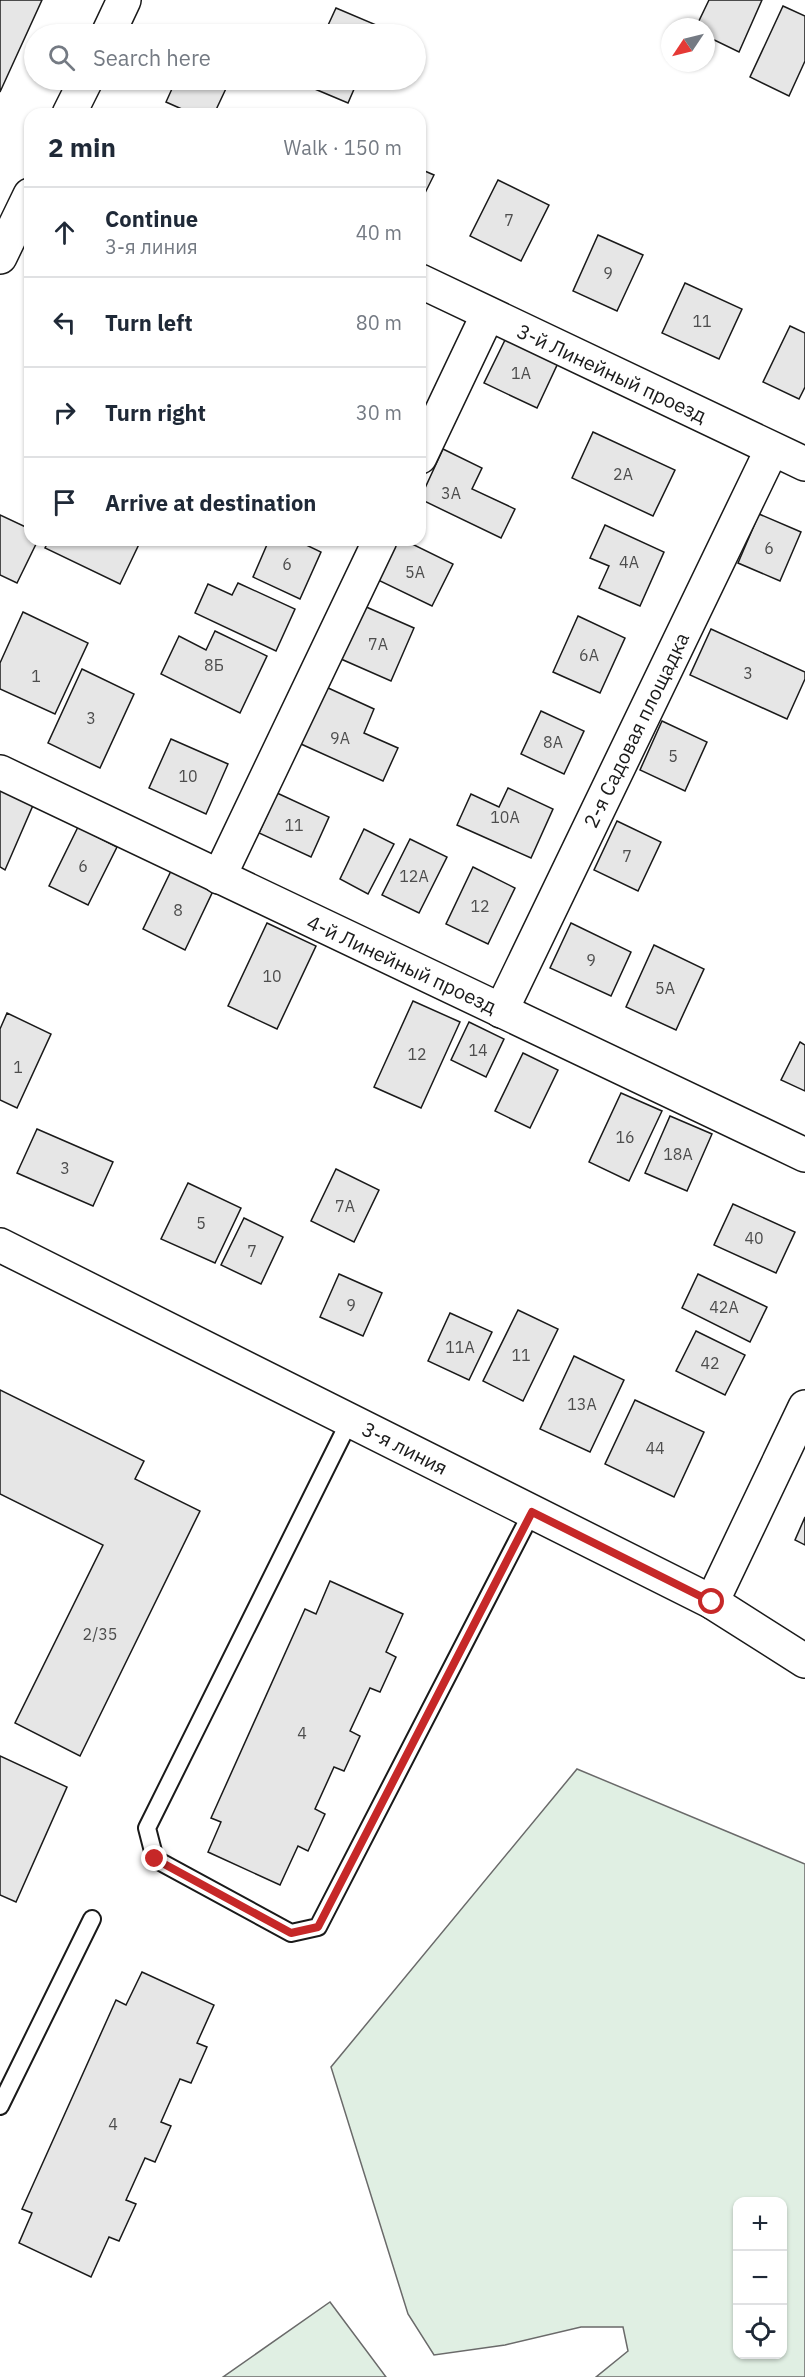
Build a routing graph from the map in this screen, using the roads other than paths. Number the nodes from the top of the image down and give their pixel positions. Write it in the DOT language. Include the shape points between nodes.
graph roads {
  1 [pos="124,0"];
  2 [pos="113,24"];
  3 [pos="81,90"];
  4 [pos="73,108"];
  5 [pos="24,207"];
  6 [pos="0,257"];
  7 [pos="426,284"];
  8 [pos="488,314"];
  9 [pos="426,444"];
  10 [pos="772,449"];
  11 [pos="805,464"];
  12 [pos="377,546"];
  13 [pos="0,772"];
  14 [pos="219,877"];
  15 [pos="501,1011"];
  16 [pos="805,1155"];
  17 [pos="0,1245"];
  18 [pos="805,1407"];
  19 [pos="350,1420"];
  20 [pos="532,1512"];
  21 [pos="712,1602"];
  22 [pos="805,1661"];
  23 [pos="92,1919"];
  24 [pos="0,2106"];
  1 -- 2 [label="street"];
  3 -- 4 [label="street"];
  5 -- 6 [label="street"];
  7 -- 8 [label="street, 3-й Линейный проезд"];
  8 -- 9 [label="street"];
  8 -- 10 [label="street, 3-й Линейный проезд"];
  10 -- 11 [label="street, 3-й Линейный проезд"];
  10 -- 15 [label="street, 2-я Cадовая площадка"];
  12 -- 14 [label="street"];
  13 -- 14 [label="street, 4-й Линейный проезд"];
  14 -- 15 [label="street, 4-й Линейный проезд"];
  15 -- 16 [label="street, 4-й Линейный проезд"];
  17 -- 19 [label="street, 3-я линия"];
  18 -- 21 [label="street"];
  19 -- 20 [label="street, 3-я линия"];
  19 -- 20 [label="lane" via="147,1828 155,1859 291,1933 318,1927"];
  20 -- 21 [label="street, 3-я линия"];
  21 -- 22 [label="street, 3-я линия"];
  23 -- 24 [label="lane"];
}
